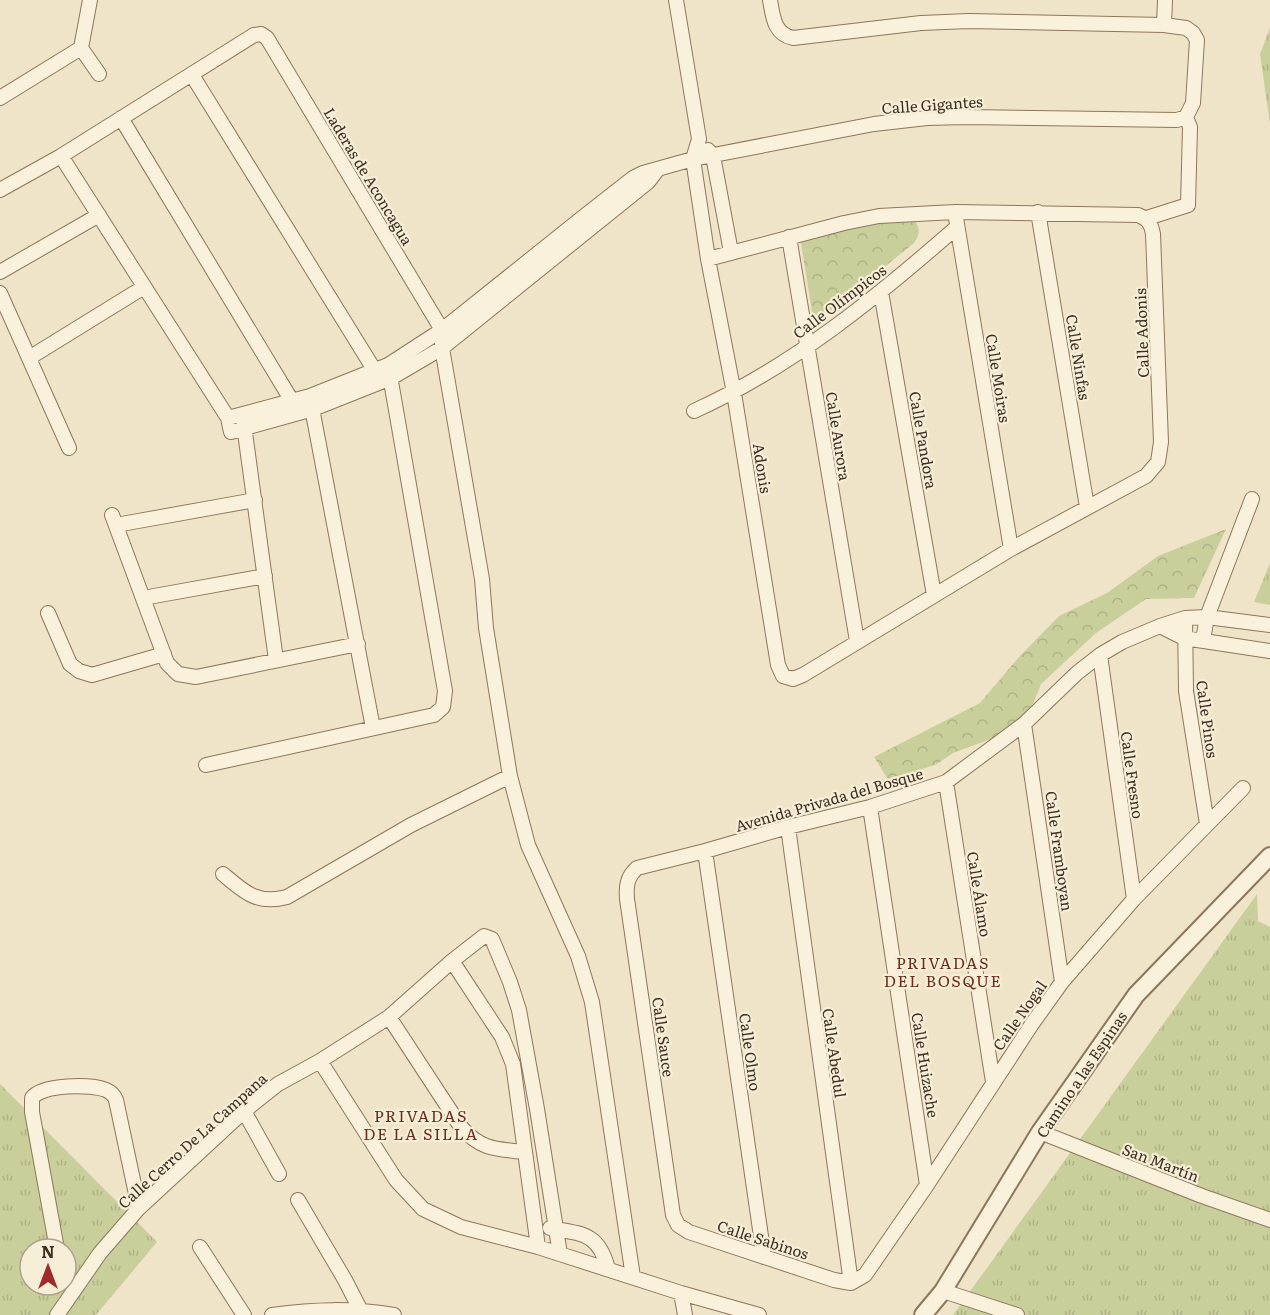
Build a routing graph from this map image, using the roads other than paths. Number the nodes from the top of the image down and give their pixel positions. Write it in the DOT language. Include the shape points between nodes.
graph roads {
  1 [pos="90,0"];
  2 [pos="676,0"];
  3 [pos="770,0"];
  4 [pos="1165,0"];
  5 [pos="1164,25"];
  6 [pos="81,48"];
  7 [pos="99,74"];
  8 [pos="192,75"];
  9 [pos="0,98"];
  10 [pos="121,118"];
  11 [pos="1182,118"];
  12 [pos="699,139"];
  13 [pos="61,156"];
  14 [pos="713,156"];
  15 [pos="693,159"];
  16 [pos="658,169"];
  17 [pos="0,190"];
  18 [pos="955,212"];
  19 [pos="1038,213"];
  20 [pos="99,215"];
  21 [pos="1147,218"];
  22 [pos="957,227"];
  23 [pos="789,237"];
  24 [pos="731,252"];
  25 [pos="708,259"];
  26 [pos="0,272"];
  27 [pos="144,287"];
  28 [pos="881,292"];
  29 [pos="0,293"];
  30 [pos="442,330"];
  31 [pos="808,346"];
  32 [pos="442,348"];
  33 [pos="29,358"];
  34 [pos="385,371"];
  35 [pos="734,393"];
  36 [pos="292,401"];
  37 [pos="311,403"];
  38 [pos="694,411"];
  39 [pos="238,419"];
  40 [pos="69,448"];
  41 [pos="1252,499"];
  42 [pos="255,500"];
  43 [pos="1087,507"];
  44 [pos="1011,549"];
  45 [pos="265,576"];
  46 [pos="934,595"];
  47 [pos="143,598"];
  48 [pos="48,613"];
  49 [pos="1206,617"];
  50 [pos="1185,618"];
  51 [pos="1270,625"];
  52 [pos="1160,626"];
  53 [pos="1184,638"];
  54 [pos="1203,640"];
  55 [pos="857,641"];
  56 [pos="358,644"];
  57 [pos="1270,651"];
  58 [pos="164,654"];
  59 [pos="1100,655"];
  60 [pos="276,660"];
  61 [pos="788,679"];
  62 [pos="1024,724"];
  63 [pos="373,728"];
  64 [pos="206,765"];
  65 [pos="510,776"];
  66 [pos="946,782"];
  67 [pos="1243,788"];
  68 [pos="870,807"];
  69 [pos="1207,824"];
  70 [pos="788,827"];
  71 [pos="705,851"];
  72 [pos="1270,856"];
  73 [pos="637,868"];
  74 [pos="223,874"];
  75 [pos="1134,899"];
  76 [pos="452,961"];
  77 [pos="1062,982"];
  78 [pos="389,1017"];
  79 [pos="320,1061"];
  80 [pos="993,1082"];
  81 [pos="244,1111"];
  82 [pos="1040,1132"];
  83 [pos="525,1152"];
  84 [pos="279,1174"];
  85 [pos="927,1185"];
  86 [pos="298,1200"];
  87 [pos="139,1208"];
  88 [pos="673,1215"];
  89 [pos="1270,1220"];
  90 [pos="535,1226"];
  91 [pos="556,1229"];
  92 [pos="55,1237"];
  93 [pos="200,1247"];
  94 [pos="538,1247"];
  95 [pos="560,1254"];
  96 [pos="764,1257"];
  97 [pos="608,1269"];
  98 [pos="633,1277"];
  99 [pos="851,1283"];
  100 [pos="943,1291"];
  101 [pos="681,1293"];
  102 [pos="66,1297"];
  103 [pos="67,1302"];
  104 [pos="360,1309"];
  105 [pos="309,1312"];
  106 [pos="57,1315"];
  107 [pos="244,1315"];
  108 [pos="272,1315"];
  109 [pos="394,1315"];
  110 [pos="685,1315"];
  111 [pos="759,1315"];
  112 [pos="923,1315"];
  113 [pos="1017,1315"];
  1 -- 6 [label="street"];
  2 -- 12 [label="street"];
  3 -- 5 [label="street" via="778,30 793,38 959,21"];
  4 -- 5 [label="street"];
  5 -- 11 [label="street" via="1186,28 1197,40 1193,103"];
  6 -- 7 [label="street"];
  6 -- 9 [label="street"];
  8 -- 10 [label="street"];
  8 -- 30 [label="street, Laderas de Aconcagua" via="254,35 267,38"];
  8 -- 34 [label="street"];
  10 -- 13 [label="street"];
  10 -- 36 [label="street"];
  11 -- 14 [label="street, Calle Gigantes" via="927,118 874,124"];
  11 -- 21 [label="street" via="1190,127 1188,206"];
  12 -- 14 [label="street"];
  12 -- 15 [label="street"];
  13 -- 17 [label="street"];
  13 -- 20 [label="street"];
  14 -- 15 [label="street, Calle Gigantes"];
  14 -- 24 [label="street"];
  15 -- 16 [label="street, Calle Gigantes"];
  15 -- 25 [label="street, Adonis"];
  16 -- 30 [label="street, Calle Gigantes" via="633,178"];
  16 -- 32 [label="street" via="648,182"];
  18 -- 19 [label="street"];
  18 -- 22 [label="street, Calle Moiras"];
  18 -- 23 [label="street" via="879,216"];
  19 -- 21 [label="street"];
  19 -- 43 [label="street, Calle Ninfas"];
  20 -- 26 [label="street"];
  20 -- 27 [label="street"];
  21 -- 43 [label="street, Calle Adonis" via="1154,245 1161,442 1158,462 1146,476"];
  22 -- 28 [label="street, Calle Olímpicos"];
  22 -- 44 [label="street, Calle Moiras"];
  23 -- 24 [label="street"];
  23 -- 31 [label="street, Calle Aurora"];
  24 -- 25 [label="street"];
  25 -- 35 [label="street, Adonis"];
  27 -- 33 [label="street"];
  27 -- 39 [label="street"];
  28 -- 31 [label="street, Calle Olímpicos"];
  28 -- 46 [label="street, Calle Pandora"];
  29 -- 33 [label="street"];
  30 -- 32 [label="street"];
  30 -- 34 [label="street, Calle Gigantes"];
  31 -- 35 [label="street, Calle Olímpicos"];
  31 -- 55 [label="street, Calle Aurora"];
  32 -- 34 [label="street"];
  32 -- 65 [label="street" via="482,579"];
  33 -- 40 [label="street"];
  34 -- 37 [label="street"];
  34 -- 63 [label="street" via="445,691 443,707 434,715"];
  35 -- 38 [label="street, Calle Olímpicos"];
  35 -- 61 [label="street, Adonis" via="778,665"];
  36 -- 37 [label="street"];
  36 -- 39 [label="street"];
  37 -- 39 [label="street"];
  37 -- 56 [label="street"];
  39 -- 42 [label="street"];
  41 -- 49 [label="street"];
  42 -- 45 [label="street"];
  42 -- 47 [label="street" via="114,520"];
  43 -- 44 [label="street, Calle Adonis"];
  44 -- 46 [label="street, Calle Adonis"];
  45 -- 47 [label="street"];
  45 -- 60 [label="street"];
  46 -- 55 [label="street, Calle Adonis"];
  47 -- 58 [label="street"];
  48 -- 58 [label="street" via="70,664 92,675"];
  49 -- 50 [label="street, Avenida Privada del Bosque"];
  49 -- 51 [label="street, Avenida Privada del Bosque"];
  49 -- 54 [label="street"];
  50 -- 52 [label="street, Avenida Privada del Bosque"];
  50 -- 53 [label="street, Calle Pinos"];
  52 -- 53 [label="street"];
  52 -- 59 [label="street, Avenida Privada del Bosque"];
  53 -- 54 [label="street"];
  53 -- 69 [label="street, Calle Pinos" via="1186,691"];
  54 -- 57 [label="street"];
  55 -- 61 [label="street, Calle Adonis" via="803,675"];
  56 -- 60 [label="street"];
  56 -- 63 [label="street"];
  58 -- 60 [label="street" via="178,674 196,677"];
  59 -- 62 [label="street, Avenida Privada del Bosque"];
  59 -- 75 [label="street, Calle Fresno"];
  62 -- 66 [label="street, Avenida Privada del Bosque"];
  62 -- 77 [label="street, Calle Framboyan"];
  63 -- 64 [label="street"];
  65 -- 74 [label="street" via="411,825 287,897 253,897"];
  65 -- 98 [label="street" via="528,845 586,979"];
  66 -- 68 [label="street, Avenida Privada del Bosque"];
  66 -- 80 [label="street, Calle Álamo"];
  67 -- 69 [label="street, Calle Nogal"];
  68 -- 70 [label="street, Avenida Privada del Bosque"];
  68 -- 85 [label="street, Calle Huizache"];
  69 -- 75 [label="street, Calle Nogal"];
  70 -- 71 [label="street, Avenida Privada del Bosque"];
  70 -- 99 [label="street, Calle Abedul"];
  71 -- 73 [label="street, Avenida Privada del Bosque"];
  71 -- 96 [label="street, Calle Olmo"];
  72 -- 82 [label="street, Camino a las Espinas" via="1136,995"];
  73 -- 88 [label="street, Calle Sauce" via="627,883 627,899"];
  75 -- 77 [label="street, Calle Nogal"];
  76 -- 78 [label="street, Calle Cerro De La Campana"];
  76 -- 83 [label="street" via="508,1048"];
  76 -- 91 [label="street, Calle Cerro De La Campana" via="484,936 492,939 510,982 519,1010"];
  77 -- 80 [label="street, Calle Nogal"];
  78 -- 79 [label="street, Calle Cerro De La Campana"];
  78 -- 83 [label="street" via="470,1138 487,1147"];
  79 -- 81 [label="street, Calle Cerro De La Campana" via="278,1083"];
  79 -- 94 [label="street" via="396,1180 423,1209 461,1227"];
  80 -- 85 [label="street, Calle Nogal"];
  81 -- 84 [label="street"];
  81 -- 87 [label="street, Calle Cerro De La Campana"];
  82 -- 89 [label="street, San Martín"];
  82 -- 100 [label="street, Camino a las Espinas"];
  83 -- 90 [label="street"];
  85 -- 99 [label="street, Calle Nogal" via="866,1275"];
  86 -- 104 [label="street"];
  87 -- 92 [label="street" via="113,1095 99,1088 49,1089 33,1098 32,1112"];
  87 -- 103 [label="street, Calle Cerro De La Campana" via="100,1253"];
  88 -- 96 [label="street, Calle Sabinos" via="684,1230"];
  90 -- 91 [label="street"];
  90 -- 94 [label="street"];
  91 -- 95 [label="street"];
  91 -- 97 [label="street" via="597,1242"];
  93 -- 107 [label="street"];
  94 -- 95 [label="street"];
  95 -- 97 [label="street"];
  96 -- 99 [label="street, Calle Sabinos"];
  97 -- 98 [label="street"];
  98 -- 101 [label="street"];
  100 -- 112 [label="street, Camino a las Espinas"];
  100 -- 113 [label="street"];
  101 -- 110 [label="street"];
  101 -- 111 [label="street"];
  102 -- 103 [label="street"];
  103 -- 106 [label="street, Calle Cerro De La Campana"];
  104 -- 105 [label="street"];
  104 -- 109 [label="street"];
  105 -- 108 [label="street"];
}
